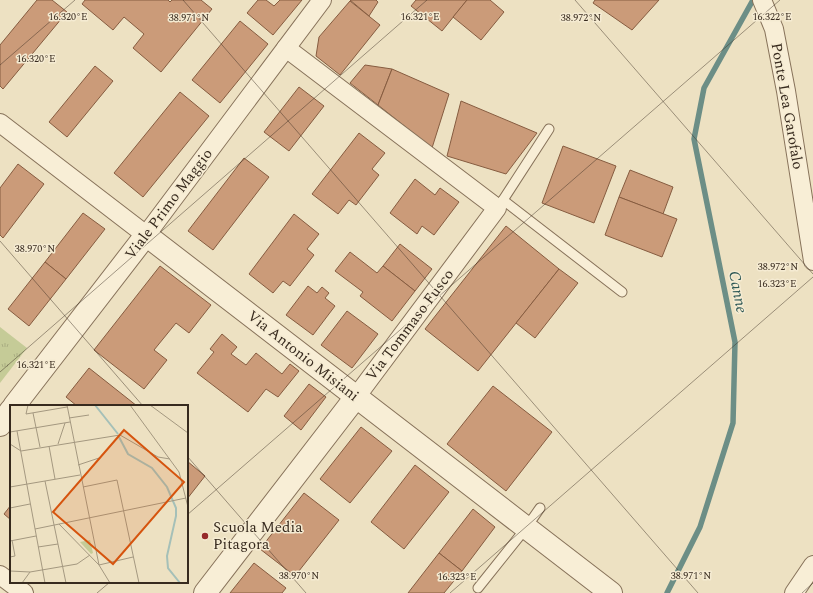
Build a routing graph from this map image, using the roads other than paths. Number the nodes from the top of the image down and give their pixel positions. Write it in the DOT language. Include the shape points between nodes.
graph roads {
  1 [pos="322,0"];
  2 [pos="762,0"];
  3 [pos="286,48"];
  4 [pos="0,123"];
  5 [pos="549,129"];
  6 [pos="500,204"];
  7 [pos="146,235"];
  8 [pos="813,261"];
  9 [pos="622,292"];
  10 [pos="356,396"];
  11 [pos="15,405"];
  12 [pos="10,411"];
  13 [pos="0,425"];
  14 [pos="540,508"];
  15 [pos="526,528"];
  16 [pos="813,565"];
  17 [pos="0,575"];
  18 [pos="10,582"];
  19 [pos="11,583"];
  20 [pos="478,588"];
  21 [pos="609,591"];
  22 [pos="24,593"];
  23 [pos="204,593"];
  24 [pos="794,593"];
  1 -- 3 [label="street, Viale Primo Maggio"];
  2 -- 8 [label="street, Ponte Lea Garofalo" via="774,29"];
  3 -- 6 [label="street"];
  3 -- 7 [label="street, Viale Primo Maggio"];
  4 -- 7 [label="street, Via Antonio Misiani"];
  5 -- 6 [label="lane"];
  6 -- 9 [label="lane"];
  6 -- 10 [label="street, Via Tommaso Fusco"];
  7 -- 10 [label="street, Via Antonio Misiani"];
  7 -- 11 [label="street, Viale Primo Maggio"];
  10 -- 15 [label="street, Via Antonio Misiani"];
  10 -- 23 [label="street, Via Tommaso Fusco"];
  12 -- 13 [label="street"];
  14 -- 15 [label="lane"];
  15 -- 20 [label="lane"];
  15 -- 21 [label="street, Via Antonio Misiani"];
  16 -- 24 [label="street"];
  17 -- 18 [label="street"];
  19 -- 22 [label="street"];
}
